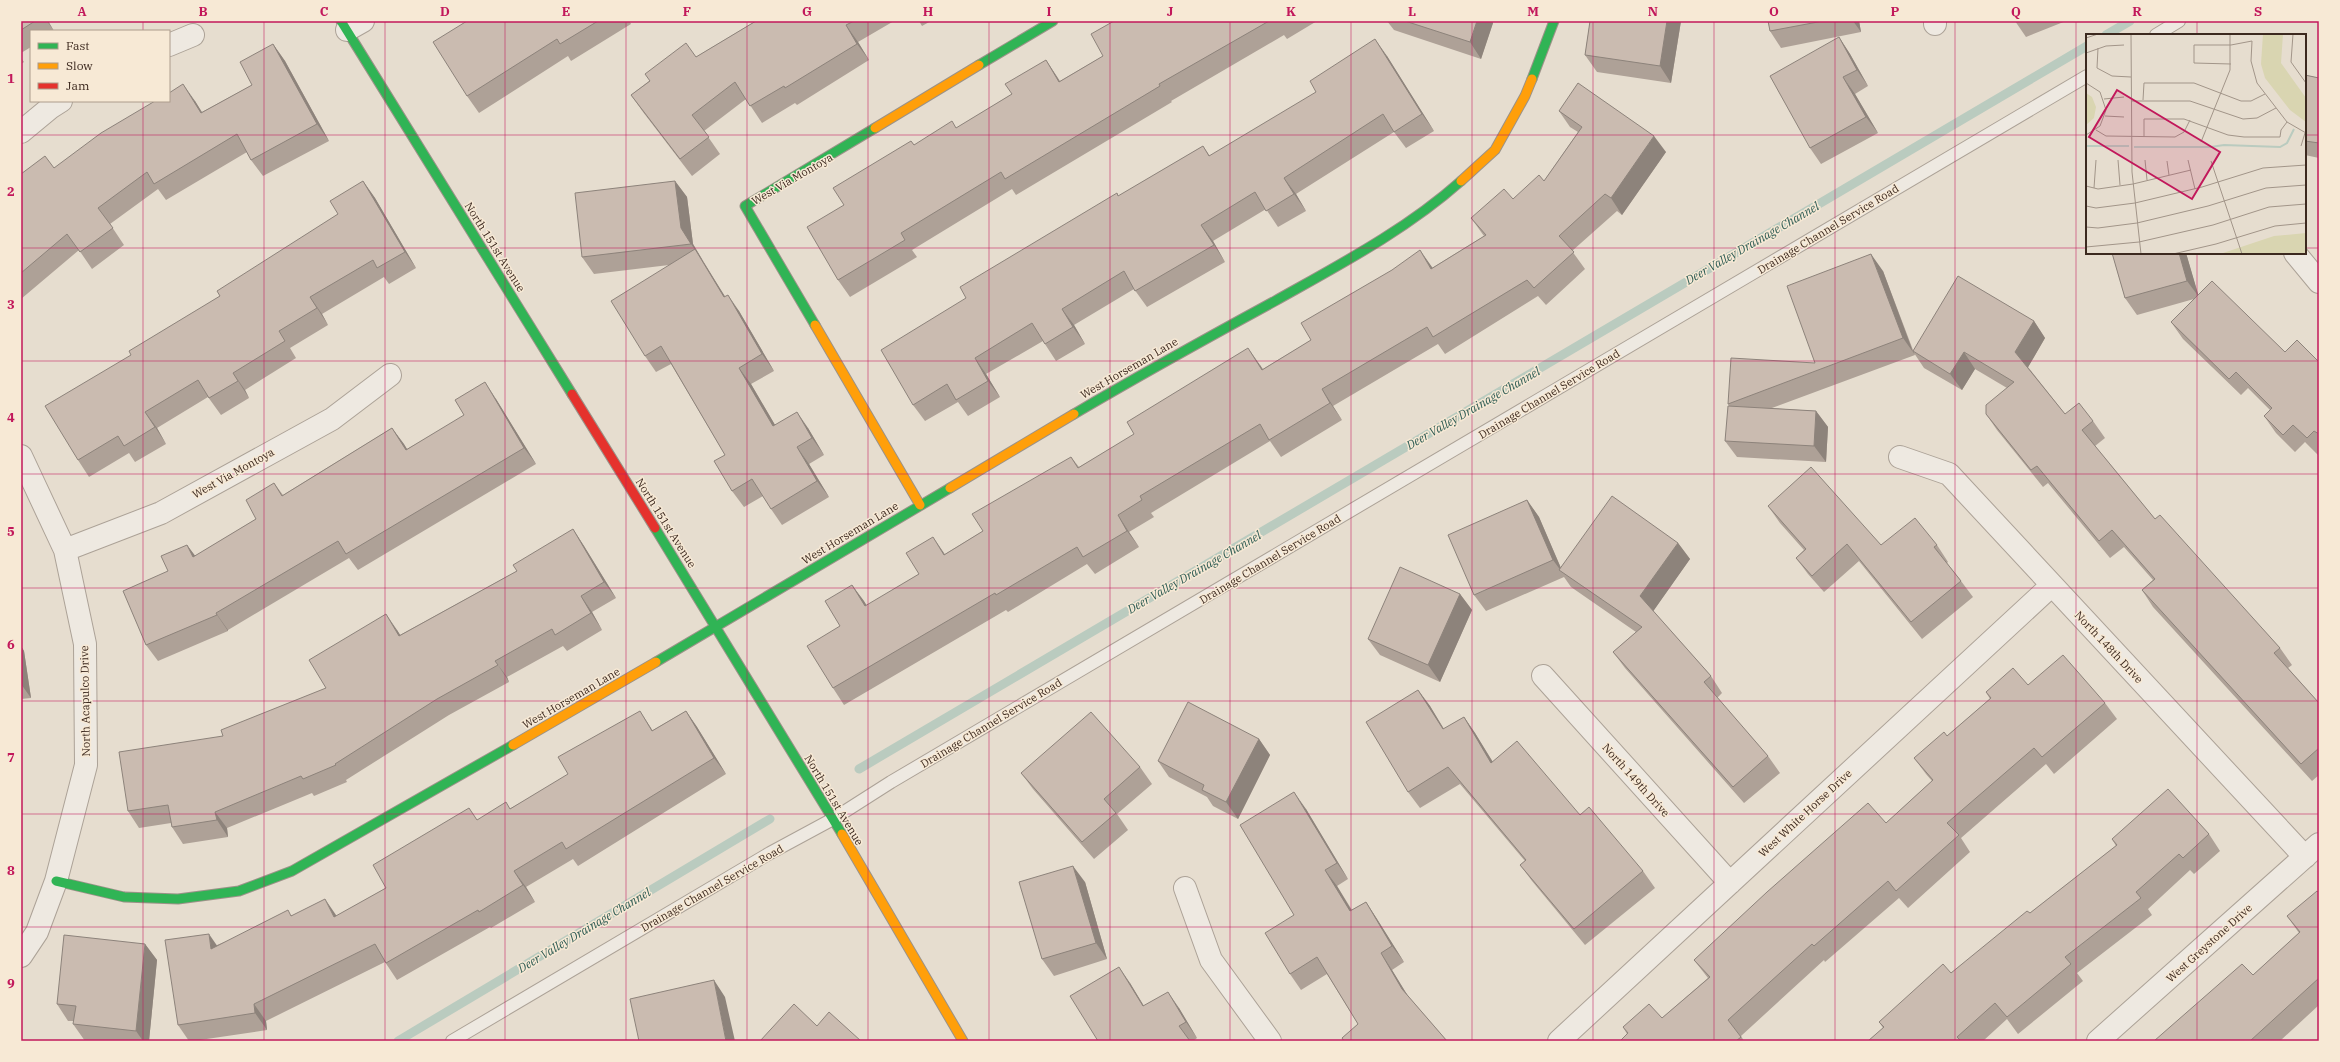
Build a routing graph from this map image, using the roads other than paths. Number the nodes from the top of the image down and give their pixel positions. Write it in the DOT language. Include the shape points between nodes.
graph roads {
  1 [pos="1052,21"];
  2 [pos="1554,21"];
  3 [pos="2179,21"];
  4 [pos="350,24"];
  5 [pos="2158,34"];
  6 [pos="193,35"];
  7 [pos="170,45"];
  8 [pos="2086,77"];
  9 [pos="59,102"];
  10 [pos="21,132"];
  11 [pos="2296,254"];
  12 [pos="2319,282"];
  13 [pos="390,375"];
  14 [pos="21,456"];
  15 [pos="1900,457"];
  16 [pos="920,505"];
  17 [pos="65,550"];
  18 [pos="2052,586"];
  19 [pos="716,627"];
  20 [pos="1543,676"];
  21 [pos="833,819"];
  22 [pos="2312,851"];
  23 [pos="56,881"];
  24 [pos="1730,883"];
  25 [pos="1185,888"];
  26 [pos="21,956"];
  27 [pos="452,1041"];
  28 [pos="963,1041"];
  29 [pos="1270,1041"];
  30 [pos="1559,1041"];
  31 [pos="2098,1041"];
  1 -- 16 [label="street, West Via Montoya" via="745,206"];
  2 -- 16 [label="street, West Horseman Lane" via="1525,96 1495,150 1437,202 1359,254 1149,370"];
  3 -- 5 [label="lane"];
  4 -- 19 [label="street, North 151st Avenue"];
  6 -- 7 [label="street"];
  8 -- 21 [label="lane, Drainage Channel Service Road" via="891,782"];
  9 -- 10 [label="street"];
  11 -- 12 [label="street"];
  13 -- 17 [label="street, West Via Montoya" via="332,419 161,513"];
  14 -- 17 [label="street, North Acapulco Drive"];
  15 -- 18 [label="street, North 148th Drive" via="1949,474"];
  16 -- 19 [label="street, West Horseman Lane"];
  17 -- 23 [label="street, North Acapulco Drive" via="85,644 86,765"];
  18 -- 22 [label="street, North 148th Drive"];
  18 -- 24 [label="street, West White Horse Drive"];
  19 -- 21 [label="street, North 151st Avenue"];
  19 -- 23 [label="street, West Horseman Lane" via="292,871 239,891 178,899 124,897"];
  20 -- 24 [label="street, North 149th Drive"];
  21 -- 27 [label="lane, Drainage Channel Service Road" via="770,853"];
  21 -- 28 [label="street, North 151st Avenue"];
  22 -- 31 [label="street, West Greystone Drive"];
  23 -- 26 [label="street, North Acapulco Drive" via="37,932"];
  24 -- 30 [label="street, West White Horse Drive"];
  25 -- 29 [label="street" via="1211,960"];
}
